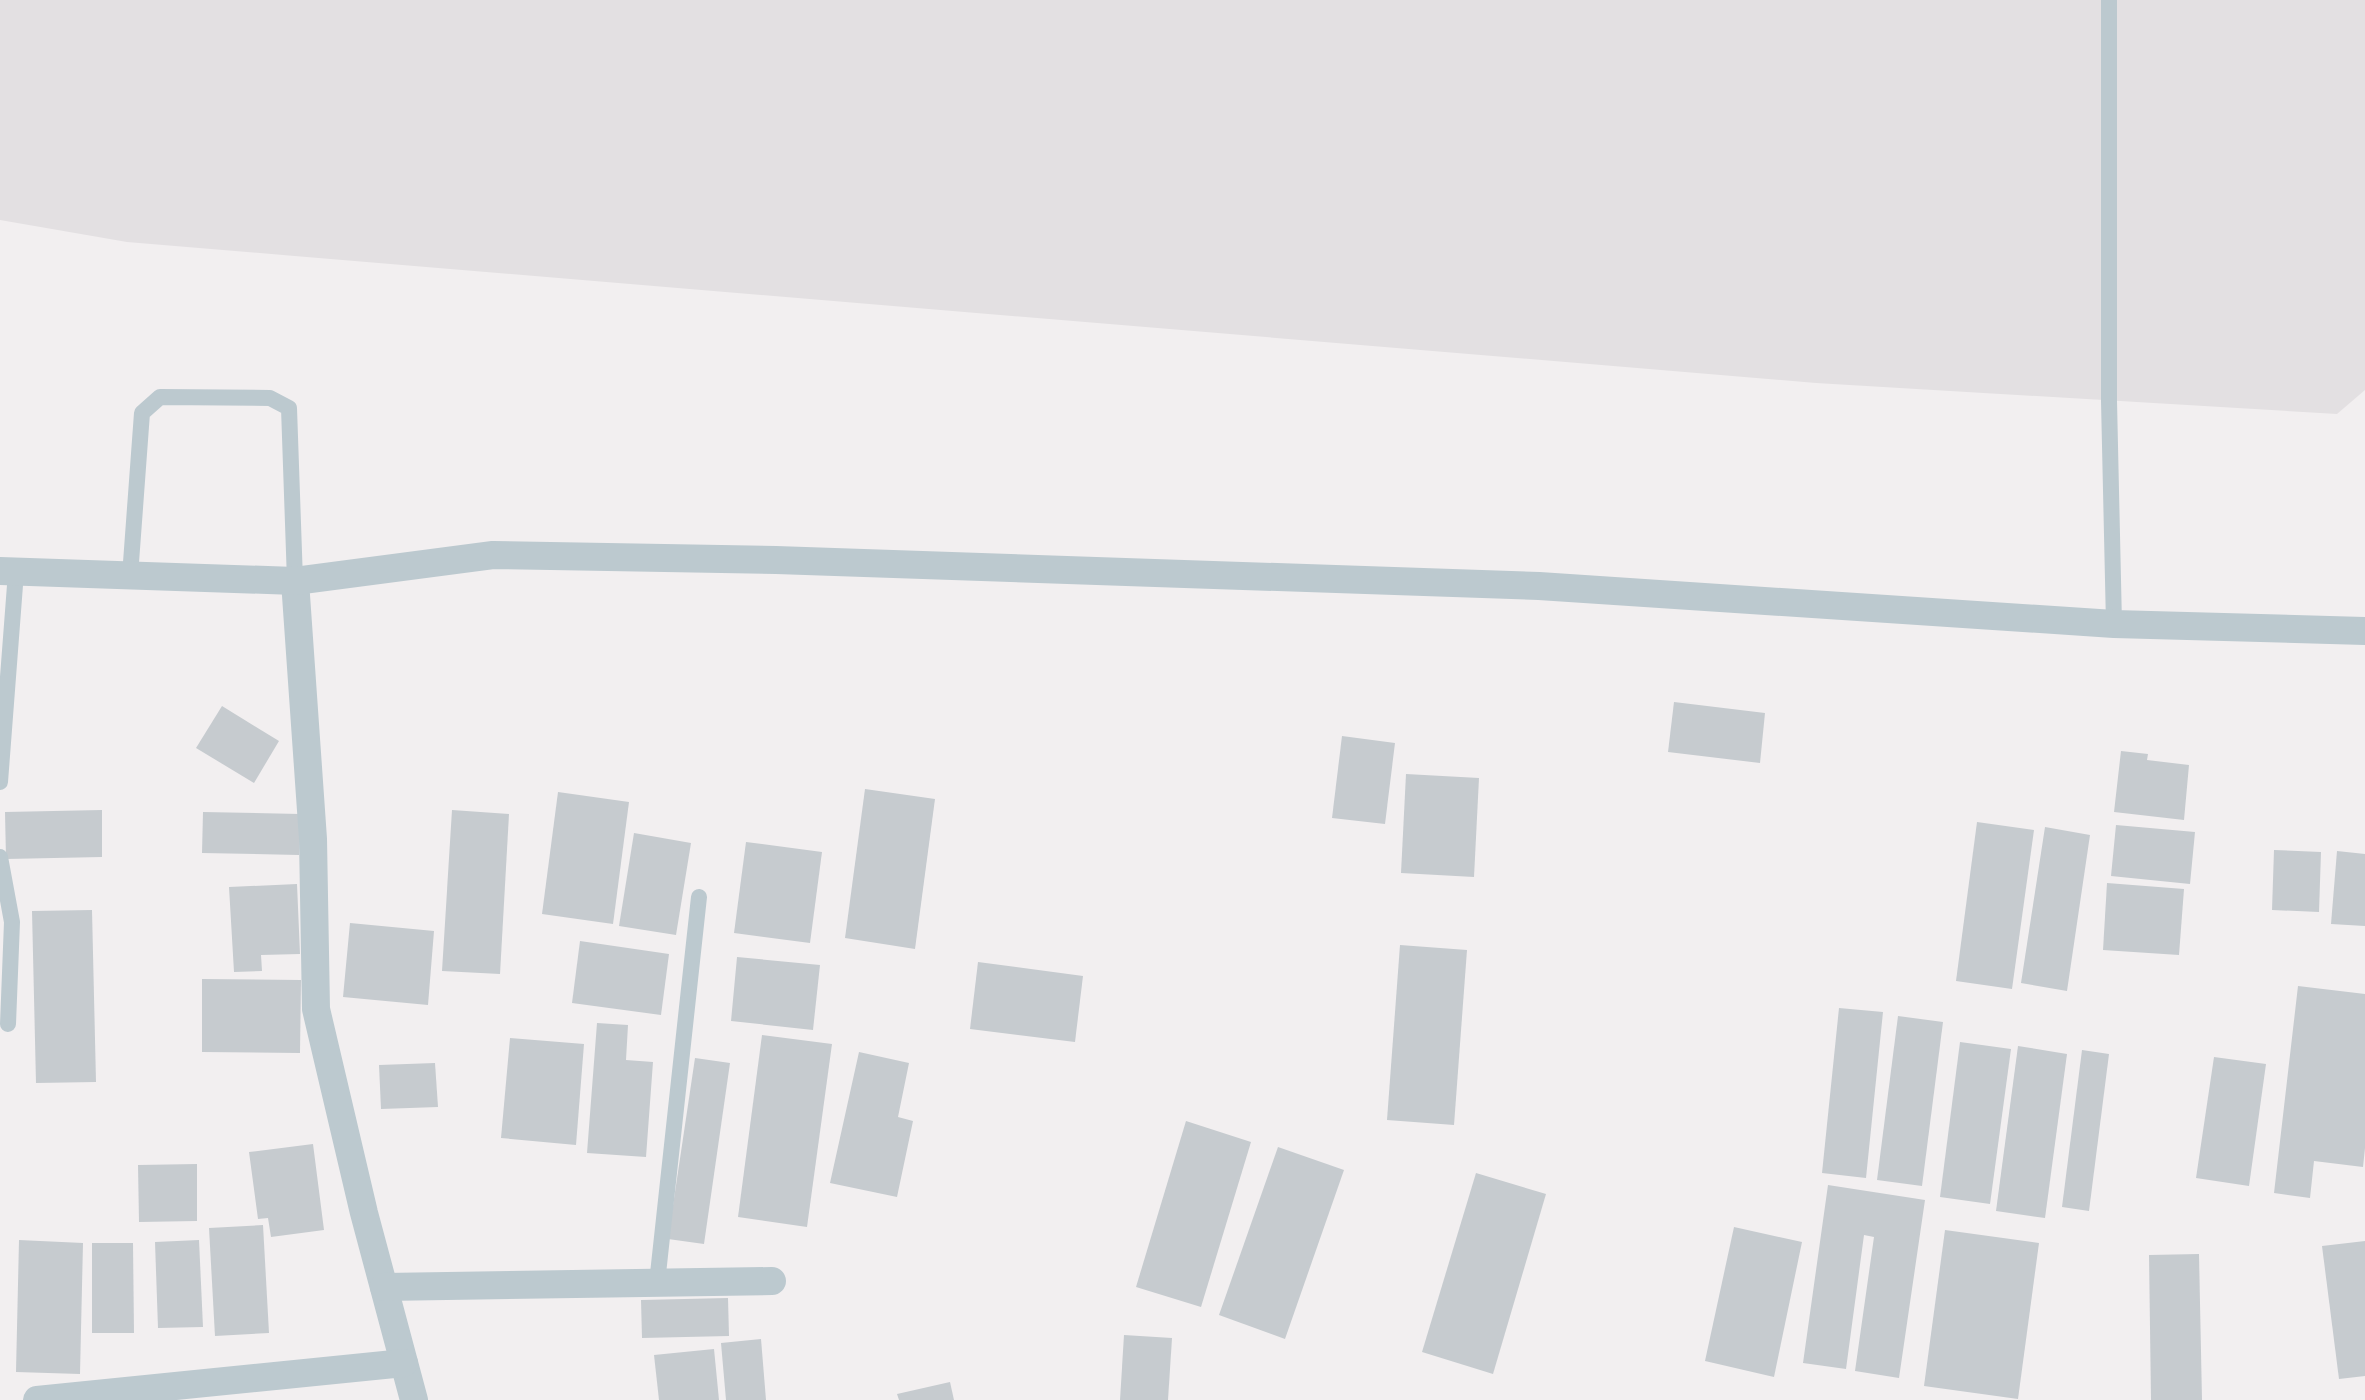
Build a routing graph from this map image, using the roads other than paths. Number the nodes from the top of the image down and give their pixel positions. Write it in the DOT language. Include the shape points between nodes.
graph roads {
  1 [pos="2109,0"];
  2 [pos="8,571"];
  3 [pos="130,576"];
  4 [pos="295,581"];
  5 [pos="2114,624"];
  6 [pos="2365,631"];
  7 [pos="0,782"];
  8 [pos="0,857"];
  9 [pos="700,897"];
  10 [pos="8,1024"];
  11 [pos="772,1281"];
  12 [pos="656,1283"];
  13 [pos="384,1287"];
  14 [pos="404,1363"];
  15 [pos="37,1400"];
  16 [pos="414,1400"];
  1 -- 5 [label="lane" via="2109,401"];
  2 -- 3 [label="street"];
  2 -- 7 [label="lane"];
  3 -- 4 [label="street"];
  3 -- 4 [label="lane" via="142,413 160,397 270,398 289,408"];
  4 -- 5 [label="street" via="493,555 776,560 1539,586"];
  4 -- 13 [label="street" via="314,839 316,1009"];
  5 -- 6 [label="street"];
  8 -- 10 [label="lane" via="12,922"];
  9 -- 12 [label="lane"];
  11 -- 12 [label="street"];
  12 -- 13 [label="street"];
  13 -- 14 [label="street"];
  14 -- 15 [label="street"];
  14 -- 16 [label="street"];
}
